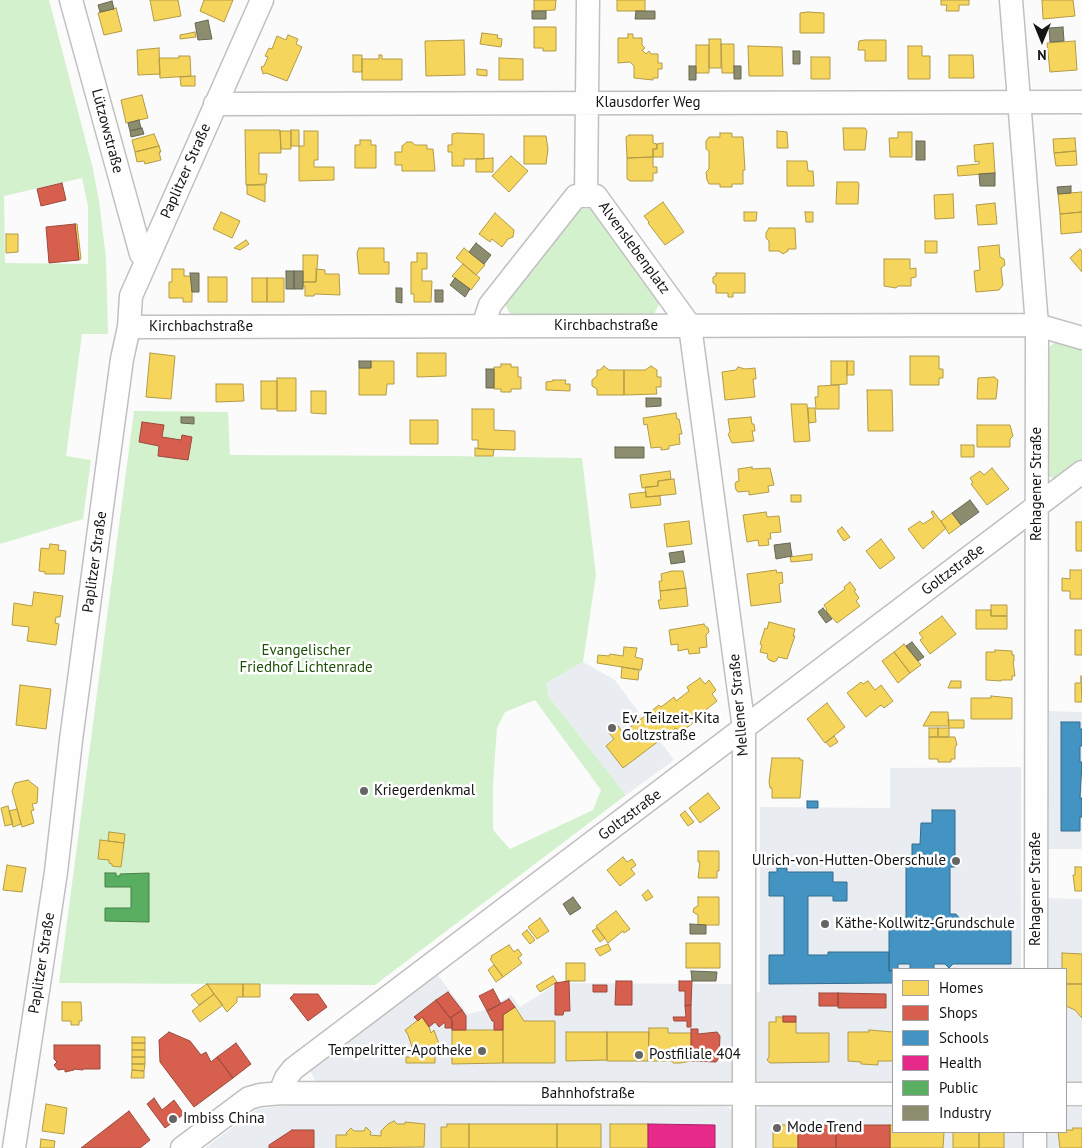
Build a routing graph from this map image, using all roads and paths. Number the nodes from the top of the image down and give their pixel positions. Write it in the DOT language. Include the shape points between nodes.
graph roads {
  1 [pos="71,0"];
  2 [pos="262,0"];
  3 [pos="588,0"];
  4 [pos="1011,0"];
  5 [pos="1082,102"];
  6 [pos="1019,103"];
  7 [pos="215,104"];
  8 [pos="587,104"];
  9 [pos="586,196"];
  10 [pos="148,257"];
  11 [pos="1037,325"];
  12 [pos="483,326"];
  13 [pos="690,326"];
  14 [pos="129,327"];
  15 [pos="1082,338"];
  16 [pos="1082,472"];
  17 [pos="1038,505"];
  18 [pos="744,729"];
  19 [pos="1036,968"];
  20 [pos="282,1093"];
  21 [pos="744,1094"];
  22 [pos="892,1094"];
  23 [pos="1067,1094"];
  24 [pos="1082,1094"];
  25 [pos="1035,1133"];
  26 [pos="14,1148"];
  27 [pos="182,1148"];
  28 [pos="744,1148"];
  29 [pos="1035,1148"];
  1 -- 10 [label="street, Lützowstraße" via="141,254"];
  2 -- 7 [label="street, Paplitzer Straße"];
  3 -- 8 [label="street"];
  4 -- 6 [label="street, Rehagener Straße"];
  5 -- 6 [label="street, Klausdorfer Weg"];
  6 -- 8 [label="street, Klausdorfer Weg"];
  6 -- 11 [label="street, Rehagener Straße"];
  7 -- 8 [label="street, Klausdorfer Weg"];
  7 -- 10 [label="street, Paplitzer Straße"];
  8 -- 9 [label="street"];
  9 -- 12 [label="street, Alvenslebenplatz" via="576,196 490,305"];
  9 -- 13 [label="street, Alvenslebenplatz" via="596,196"];
  10 -- 14 [label="street, Paplitzer Straße" via="131,296"];
  11 -- 13 [label="street, Kirchbachstraße"];
  11 -- 15 [label="street, Kirchbachstraße"];
  11 -- 17 [label="street, Rehagener Straße"];
  12 -- 13 [label="street, Kirchbachstraße"];
  12 -- 14 [label="street, Kirchbachstraße"];
  13 -- 18 [label="street, Mellener Straße"];
  14 -- 26 [label="street, Paplitzer Straße" via="72,731 56,872"];
  16 -- 17 [label="street, Goltzstraße"];
  17 -- 18 [label="street, Goltzstraße"];
  17 -- 19 [label="street, Rehagener Straße"];
  18 -- 20 [label="street, Goltzstraße" via="298,1065 286,1078"];
  18 -- 21 [label="street, Mellener Straße"];
  20 -- 21 [label="street, Bahnhofstraße"];
  20 -- 27 [label="street" via="250,1098"];
  21 -- 22 [label="street, Bahnhofstraße"];
  21 -- 28 [label="street, Mellener Straße"];
  23 -- 24 [label="street"];
  25 -- 29 [label="street"];
}
